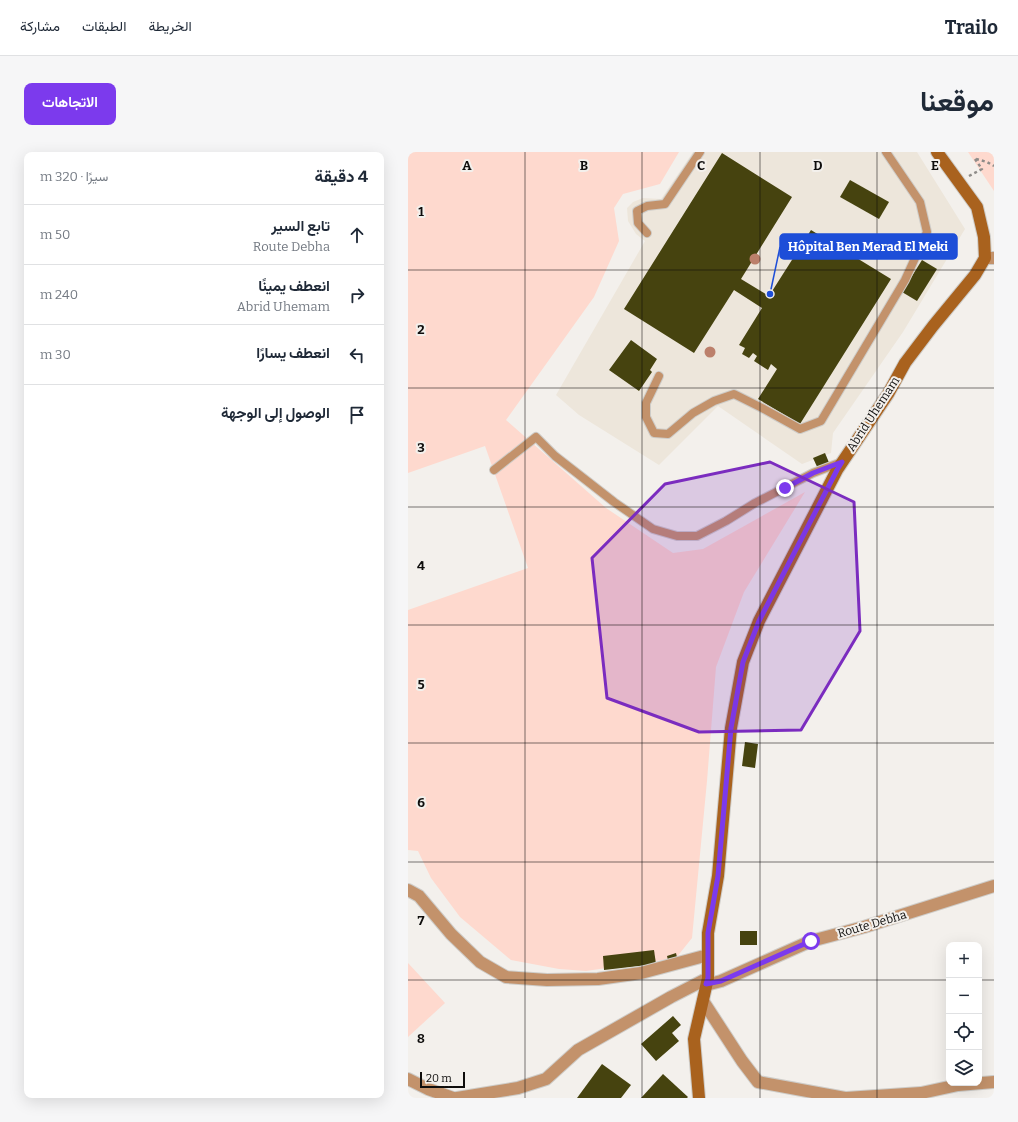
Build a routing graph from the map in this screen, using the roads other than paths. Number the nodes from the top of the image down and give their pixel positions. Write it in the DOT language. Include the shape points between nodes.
graph roads {
  1 [pos="700,152"];
  2 [pos="886,152"];
  3 [pos="936,152"];
  4 [pos="647,233"];
  5 [pos="990,258"];
  6 [pos="659,376"];
  7 [pos="842,462"];
  8 [pos="494,470"];
  9 [pos="994,886"];
  10 [pos="408,890"];
  11 [pos="708,955"];
  12 [pos="707,981"];
  13 [pos="703,1001"];
  14 [pos="408,1079"];
  15 [pos="994,1082"];
  16 [pos="453,1098"];
  17 [pos="456,1098"];
  18 [pos="699,1098"];
  19 [pos="846,1098"];
  1 -- 4 [label="lane" via="665,204 647,206 637,211 638,223"];
  2 -- 6 [label="lane" via="920,202 927,232 905,280 821,421 800,429 734,394 692,413 668,434 654,433 646,417 646,403"];
  3 -- 5 [label="street, Abrid Uhemam" via="977,207"];
  5 -- 7 [label="street, Abrid Uhemam" via="904,363 888,394"];
  7 -- 8 [label="lane" via="813,473 697,536 676,536 653,528 614,502 555,456 536,437"];
  7 -- 11 [label="street, Abrid Uhemam" via="759,621 743,662 731,728 718,876 708,933"];
  9 -- 12 [label="street, Route Debha" via="811,941 721,981"];
  10 -- 11 [label="street" via="419,896 451,934 480,962 506,977 547,980 598,979 641,973"];
  11 -- 12 [label="street, Abrid Uhemam"];
  12 -- 13 [label="street, Abrid Uhemam"];
  12 -- 17 [label="street, Route Debha" via="671,997 578,1050 546,1079 518,1088"];
  13 -- 18 [label="street, Abrid Uhemam" via="694,1039"];
  13 -- 19 [label="street" via="758,1082"];
  14 -- 16 [label="street"];
  15 -- 19 [label="street" via="958,1085 921,1093"];
}
